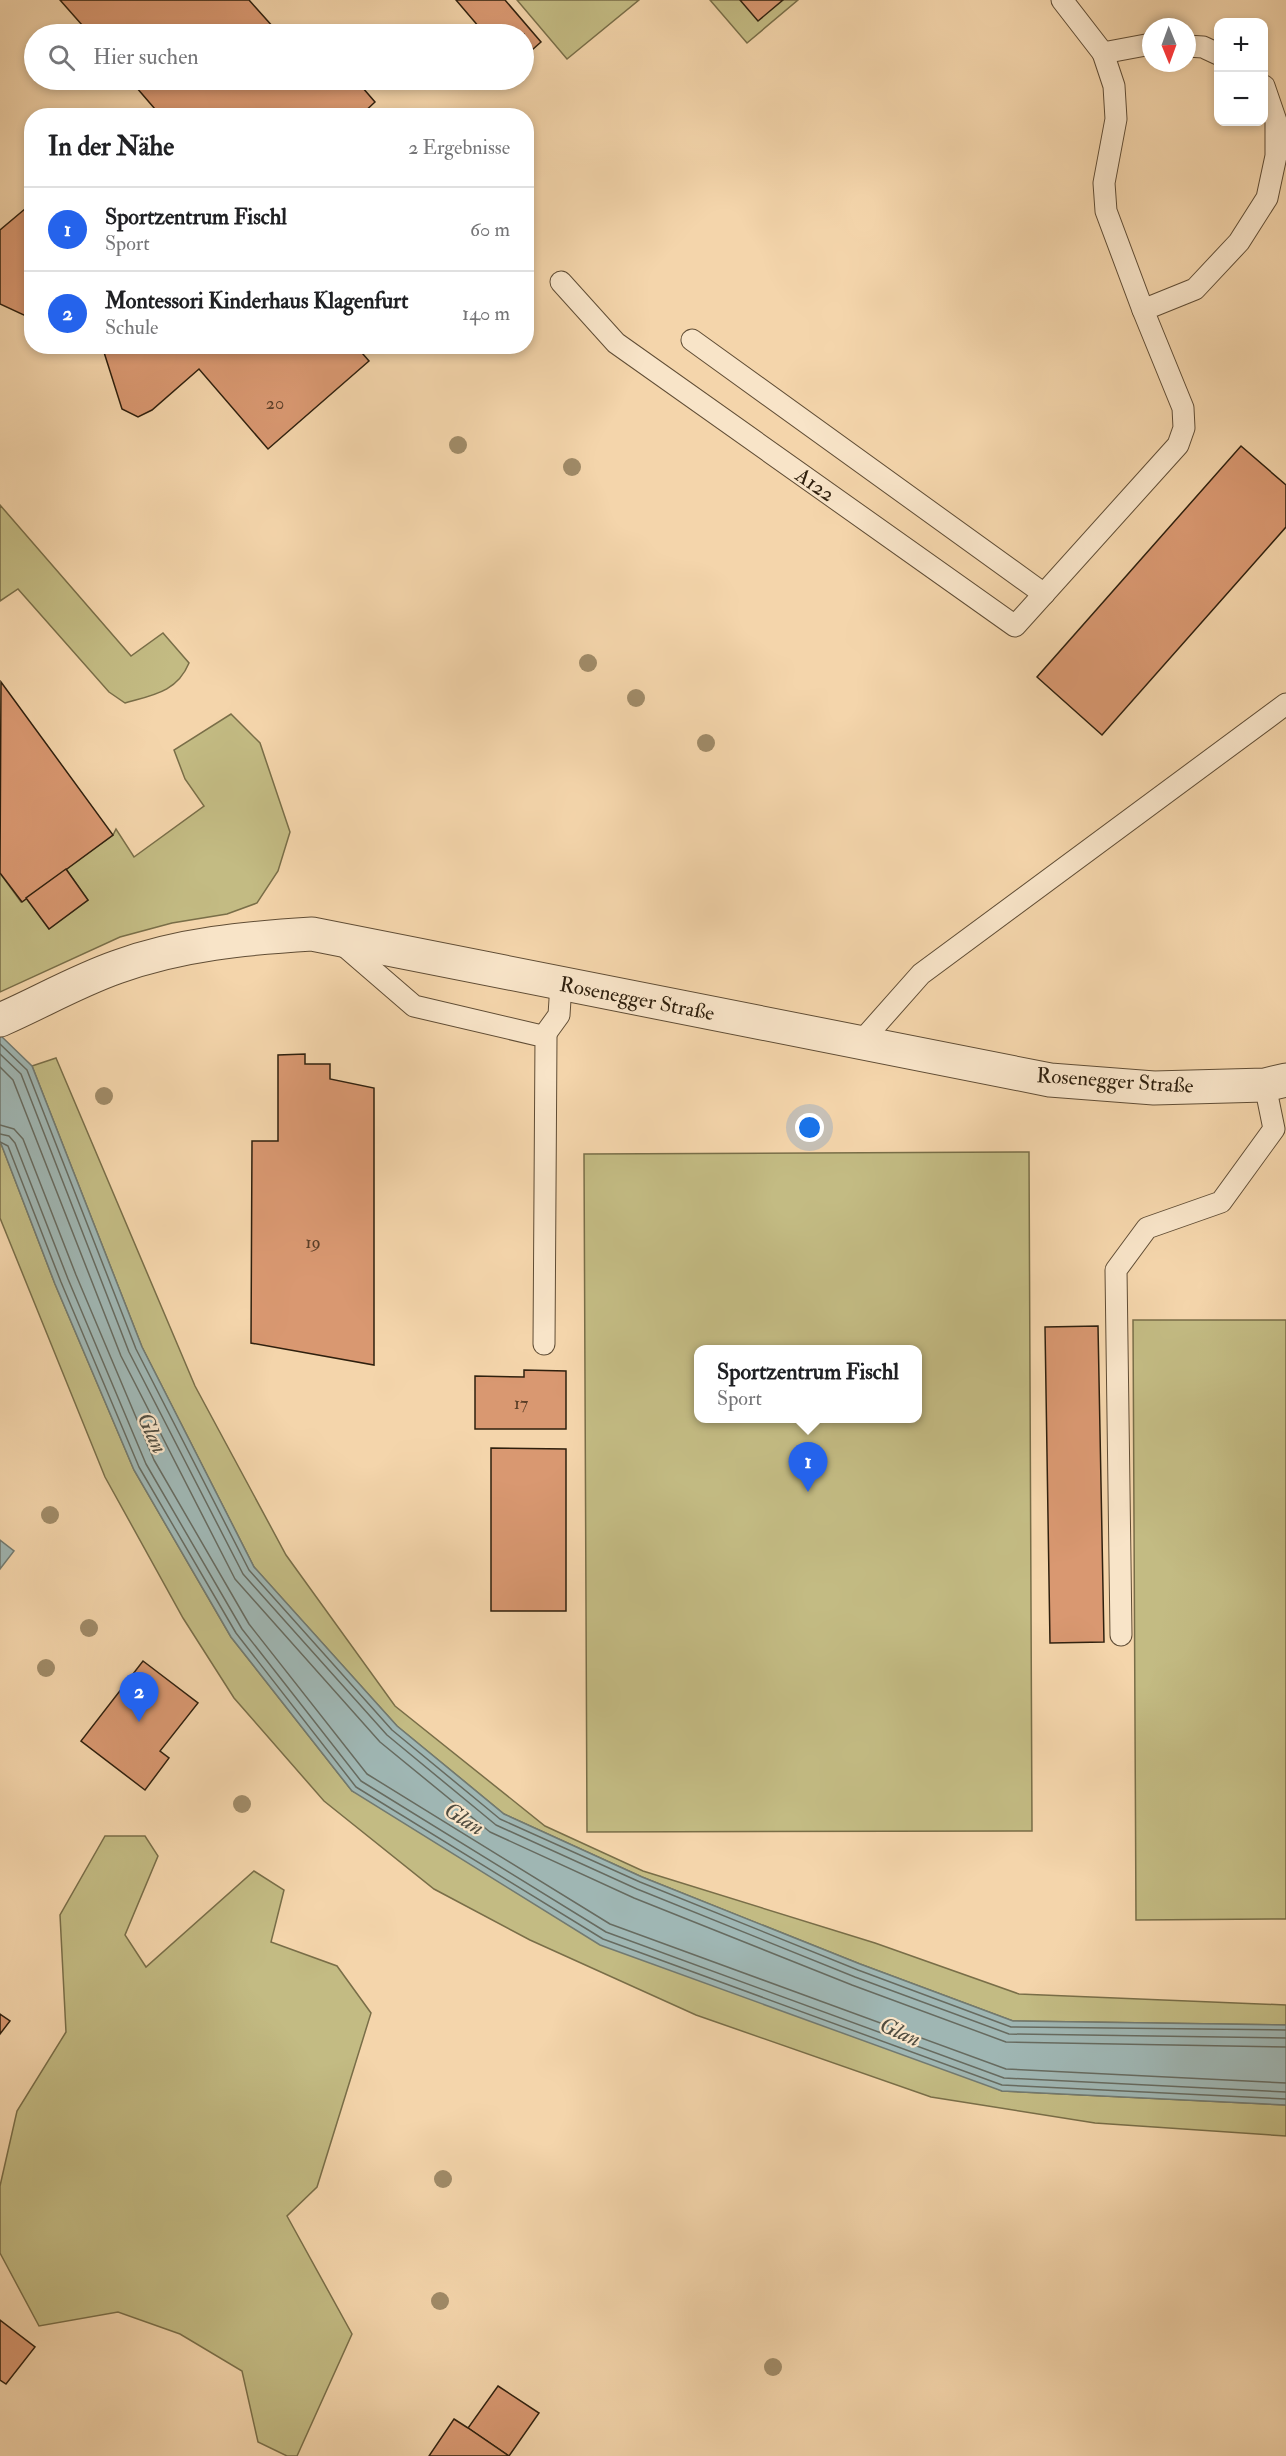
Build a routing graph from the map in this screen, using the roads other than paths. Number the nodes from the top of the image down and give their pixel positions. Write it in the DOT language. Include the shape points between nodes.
graph roads {
  1 [pos="1062,0"];
  2 [pos="1142,46"];
  3 [pos="1196,47"];
  4 [pos="1214,52"];
  5 [pos="1103,53"];
  6 [pos="1268,100"];
  7 [pos="561,282"];
  8 [pos="1143,310"];
  9 [pos="692,340"];
  10 [pos="1044,594"];
  11 [pos="1286,704"];
  12 [pos="336,939"];
  13 [pos="561,984"];
  14 [pos="0,1020"];
  15 [pos="546,1033"];
  16 [pos="859,1044"];
  17 [pos="1275,1082"];
  18 [pos="544,1344"];
  19 [pos="1121,1635"];
  1 -- 5 [label="lane"];
  2 -- 5 [label="lane"];
  3 -- 4 [label="lane"];
  5 -- 8 [label="lane" via="1114,86 1116,119 1104,183 1106,212"];
  6 -- 8 [label="lane" via="1276,121 1276,156 1267,198 1239,242 1195,290"];
  7 -- 10 [label="lane, A122" via="616,343 1015,626"];
  8 -- 10 [label="lane" via="1183,408 1184,428 1178,445"];
  9 -- 10 [label="lane"];
  11 -- 16 [label="lane" via="921,974"];
  12 -- 13 [label="street, Rosenegger Straße"];
  12 -- 14 [label="street, Rosenegger Straße" via="312,934 248,938 175,951 117,967"];
  12 -- 18 [label="lane" via="414,1006 546,1037"];
  13 -- 15 [label="lane" via="559,1015"];
  13 -- 16 [label="street, Rosenegger Straße"];
  16 -- 17 [label="street, Rosenegger Straße" via="1050,1080 1154,1088"];
  17 -- 19 [label="lane" via="1274,1129 1221,1202 1147,1228 1116,1270"];
}
